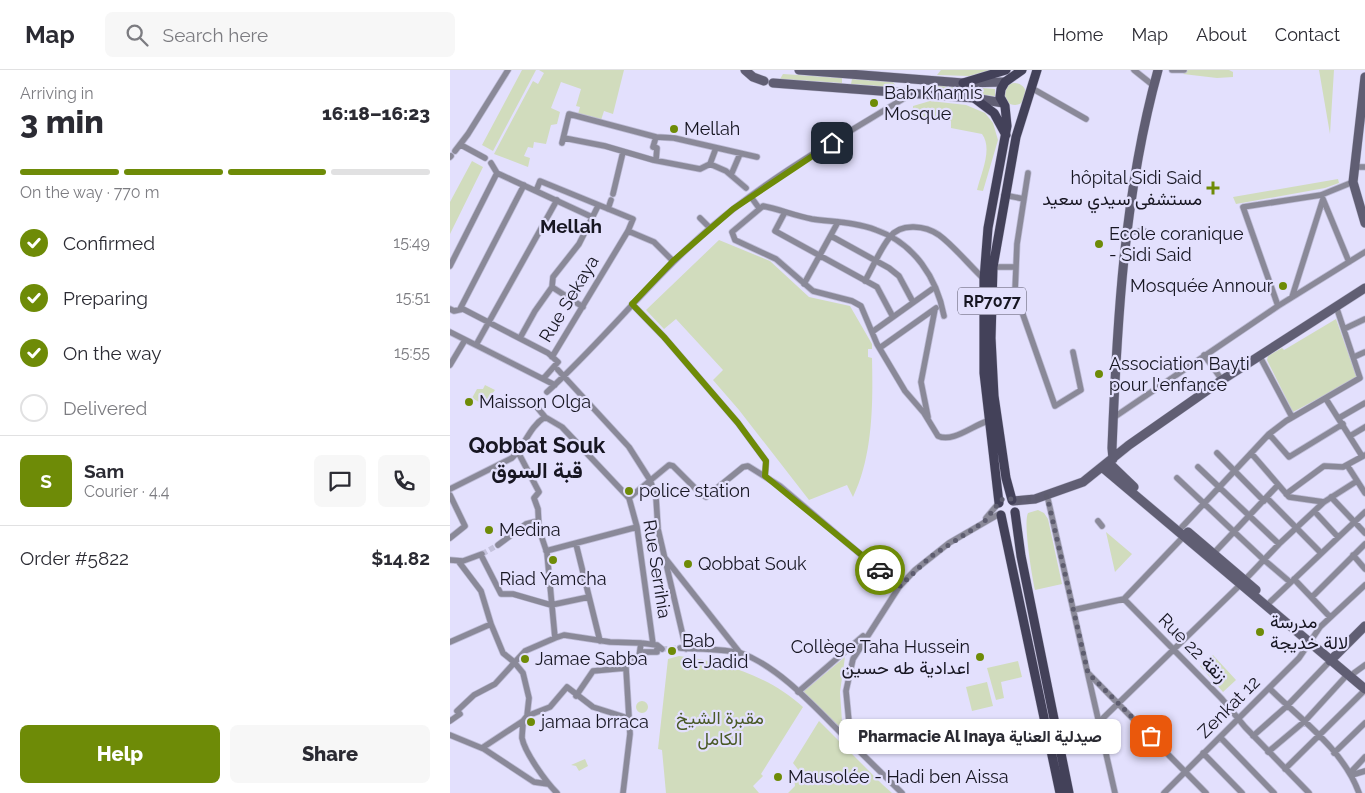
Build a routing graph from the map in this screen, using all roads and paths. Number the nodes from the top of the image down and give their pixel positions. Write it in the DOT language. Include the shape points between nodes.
graph roads {
  1 [pos="508,70"];
  2 [pos="745,70"];
  3 [pos="799,70"];
  4 [pos="1006,70"];
  5 [pos="1022,70"];
  6 [pos="1038,70"];
  7 [pos="1134,70"];
  8 [pos="1158,70"];
  9 [pos="1172,70"];
  10 [pos="1184,70"];
  11 [pos="752,73"];
  12 [pos="1365,77"];
  13 [pos="912,78"];
  14 [pos="1008,81"];
  15 [pos="964,82"];
  16 [pos="1154,86"];
  17 [pos="1030,90"];
  18 [pos="911,93"];
  19 [pos="974,98"];
  20 [pos="1364,100"];
  21 [pos="1004,104"];
  22 [pos="1026,104"];
  23 [pos="1086,119"];
  24 [pos="1362,120"];
  25 [pos="1006,135"];
  26 [pos="656,136"];
  27 [pos="1361,144"];
  28 [pos="461,145"];
  29 [pos="716,148"];
  30 [pos="623,152"];
  31 [pos="740,154"];
  32 [pos="452,155"];
  33 [pos="757,157"];
  34 [pos="485,158"];
  35 [pos="656,160"];
  36 [pos="491,163"];
  37 [pos="710,164"];
  38 [pos="1354,166"];
  39 [pos="1365,167"];
  40 [pos="497,173"];
  41 [pos="1028,174"];
  42 [pos="732,175"];
  43 [pos="1353,182"];
  44 [pos="524,185"];
  45 [pos="536,191"];
  46 [pos="1004,195"];
  47 [pos="752,196"];
  48 [pos="1322,197"];
  49 [pos="1024,199"];
  50 [pos="557,200"];
  51 [pos="598,206"];
  52 [pos="759,208"];
  53 [pos="608,209"];
  54 [pos="785,212"];
  55 [pos="1363,213"];
  56 [pos="592,217"];
  57 [pos="700,218"];
  58 [pos="838,222"];
  59 [pos="1365,223"];
  60 [pos="710,228"];
  61 [pos="628,231"];
  62 [pos="1144,231"];
  63 [pos="1127,232"];
  64 [pos="831,236"];
  65 [pos="890,236"];
  66 [pos="1365,252"];
  67 [pos="820,256"];
  68 [pos="877,260"];
  69 [pos="673,261"];
  70 [pos="1349,262"];
  71 [pos="450,266"];
  72 [pos="993,267"];
  73 [pos="1016,267"];
  74 [pos="984,279"];
  75 [pos="865,281"];
  76 [pos="804,284"];
  77 [pos="552,287"];
  78 [pos="935,287"];
  79 [pos="1365,288"];
  80 [pos="1292,298"];
  81 [pos="913,302"];
  82 [pos="942,303"];
  83 [pos="632,304"];
  84 [pos="583,306"];
  85 [pos="1278,306"];
  86 [pos="1336,306"];
  87 [pos="935,308"];
  88 [pos="450,309"];
  89 [pos="460,309"];
  90 [pos="944,316"];
  91 [pos="893,317"];
  92 [pos="1365,319"];
  93 [pos="490,322"];
  94 [pos="1344,329"];
  95 [pos="450,332"];
  96 [pos="872,332"];
  97 [pos="520,338"];
  98 [pos="465,340"];
  99 [pos="476,346"];
  100 [pos="881,347"];
  101 [pos="1073,352"];
  102 [pos="1365,352"];
  103 [pos="1259,355"];
  104 [pos="1204,356"];
  105 [pos="552,357"];
  106 [pos="1354,357"];
  107 [pos="450,365"];
  108 [pos="556,368"];
  109 [pos="564,376"];
  110 [pos="543,379"];
  111 [pos="1222,380"];
  112 [pos="555,385"];
  113 [pos="547,392"];
  114 [pos="1326,399"];
  115 [pos="1365,403"];
  116 [pos="536,406"];
  117 [pos="545,417"];
  118 [pos="1292,417"];
  119 [pos="1113,418"];
  120 [pos="1339,418"];
  121 [pos="929,420"];
  122 [pos="988,422"];
  123 [pos="1343,424"];
  124 [pos="1365,427"];
  125 [pos="1269,434"];
  126 [pos="1350,436"];
  127 [pos="518,452"];
  128 [pos="1217,453"];
  129 [pos="1251,453"];
  130 [pos="1364,455"];
  131 [pos="1109,463"];
  132 [pos="1198,466"];
  133 [pos="1347,466"];
  134 [pos="1234,471"];
  135 [pos="765,476"];
  136 [pos="1177,478"];
  137 [pos="650,480"];
  138 [pos="1357,481"];
  139 [pos="451,485"];
  140 [pos="1278,485"];
  141 [pos="1218,488"];
  142 [pos="1365,493"];
  143 [pos="1286,494"];
  144 [pos="450,495"];
  145 [pos="1047,496"];
  146 [pos="1331,497"];
  147 [pos="629,498"];
  148 [pos="1266,499"];
  149 [pos="1324,502"];
  150 [pos="1202,503"];
  151 [pos="1014,506"];
  152 [pos="999,509"];
  153 [pos="1315,512"];
  154 [pos="1365,512"];
  155 [pos="1250,515"];
  156 [pos="538,521"];
  157 [pos="1354,522"];
  158 [pos="637,527"];
  159 [pos="1298,528"];
  160 [pos="1184,532"];
  161 [pos="1233,532"];
  162 [pos="1365,533"];
  163 [pos="1338,537"];
  164 [pos="450,538"];
  165 [pos="576,544"];
  166 [pos="1279,544"];
  167 [pos="1365,544"];
  168 [pos="498,545"];
  169 [pos="546,551"];
  170 [pos="1213,554"];
  171 [pos="1321,554"];
  172 [pos="664,556"];
  173 [pos="1353,556"];
  174 [pos="1262,559"];
  175 [pos="450,560"];
  176 [pos="459,562"];
  177 [pos="1365,569"];
  178 [pos="1292,580"];
  179 [pos="1242,582"];
  180 [pos="1365,584"];
  181 [pos="899,587"];
  182 [pos="589,597"];
  183 [pos="1312,597"];
  184 [pos="1124,599"];
  185 [pos="1270,602"];
  186 [pos="551,605"];
  187 [pos="1073,610"];
  188 [pos="1330,618"];
  189 [pos="490,624"];
  190 [pos="1365,626"];
  191 [pos="869,632"];
  192 [pos="555,638"];
  193 [pos="600,641"];
  194 [pos="1310,641"];
  195 [pos="450,642"];
  196 [pos="640,643"];
  197 [pos="658,646"];
  198 [pos="1173,649"];
  199 [pos="640,652"];
  200 [pos="740,653"];
  201 [pos="1332,659"];
  202 [pos="514,662"];
  203 [pos="1365,665"];
  204 [pos="626,668"];
  205 [pos="1088,673"];
  206 [pos="1350,674"];
  207 [pos="1365,683"];
  208 [pos="1269,688"];
  209 [pos="1365,690"];
  210 [pos="798,692"];
  211 [pos="576,696"];
  212 [pos="1119,703"];
  213 [pos="1287,706"];
  214 [pos="525,719"];
  215 [pos="631,719"];
  216 [pos="1238,720"];
  217 [pos="450,721"];
  218 [pos="1305,721"];
  219 [pos="1098,722"];
  220 [pos="1365,723"];
  221 [pos="450,735"];
  222 [pos="1253,736"];
  223 [pos="1320,736"];
  224 [pos="1220,737"];
  225 [pos="851,743"];
  226 [pos="482,748"];
  227 [pos="1268,752"];
  228 [pos="1203,753"];
  229 [pos="1334,753"];
  230 [pos="1365,757"];
  231 [pos="1285,768"];
  232 [pos="1184,771"];
  233 [pos="1365,771"];
  234 [pos="1352,773"];
  235 [pos="548,784"];
  236 [pos="1307,790"];
  237 [pos="557,793"];
  238 [pos="623,793"];
  239 [pos="902,793"];
  240 [pos="1060,793"];
  241 [pos="1069,793"];
  242 [pos="1115,793"];
  243 [pos="1164,793"];
  244 [pos="1206,793"];
  245 [pos="1242,793"];
  246 [pos="1274,793"];
  247 [pos="1299,793"];
  248 [pos="1359,793"];
  1 -- 28 [label="street"];
  2 -- 11 [label="street"];
  3 -- 13 [label="street"];
  4 -- 15 [label="main road"];
  5 -- 14 [label="main road"];
  6 -- 17 [label="main road, RP7077"];
  7 -- 16 [label="street"];
  8 -- 16 [label="street"];
  9 -- 10 [label="street"];
  11 -- 18 [label="street" via="768,82"];
  12 -- 20 [label="street"];
  13 -- 15 [label="street"];
  13 -- 18 [label="street" via="919,88"];
  13 -- 18 [label="street" via="903,86"];
  14 -- 15 [label="street"];
  14 -- 17 [label="main road" via="1022,81"];
  14 -- 21 [label="main road, RP7077" via="1000,93"];
  16 -- 63 [label="street" via="1139,147"];
  17 -- 22 [label="main road, RP7077"];
  17 -- 23 [label="street"];
  18 -- 19 [label="street"];
  18 -- 47 [label="street"];
  19 -- 21 [label="street"];
  19 -- 25 [label="main road" via="994,113"];
  20 -- 24 [label="street"];
  21 -- 22 [label="main road" via="1017,109"];
  21 -- 25 [label="main road, RP7077" via="1008,117"];
  22 -- 46 [label="main road, RP7077" via="1020,118"];
  24 -- 27 [label="street"];
  25 -- 74 [label="main road, RP7077" via="988,228"];
  26 -- 29 [label="street"];
  26 -- 30 [label="street" via="569,114 563,140 590,142"];
  26 -- 35 [label="street" via="653,147 657,148"];
  27 -- 38 [label="street"];
  28 -- 32 [label="street"];
  28 -- 34 [label="street"];
  29 -- 31 [label="street"];
  29 -- 37 [label="street"];
  30 -- 35 [label="street"];
  30 -- 53 [label="street"];
  31 -- 33 [label="street"];
  31 -- 42 [label="street"];
  35 -- 37 [label="street" via="701,169"];
  36 -- 40 [label="street"];
  37 -- 42 [label="street"];
  38 -- 39 [label="street"];
  38 -- 43 [label="street"];
  40 -- 44 [label="street"];
  40 -- 71 [label="street"];
  41 -- 49 [label="street"];
  42 -- 47 [label="street"];
  43 -- 48 [label="street"];
  43 -- 55 [label="street"];
  44 -- 45 [label="street"];
  44 -- 89 [label="street"];
  45 -- 50 [label="street"];
  45 -- 51 [label="street" via="540,181"];
  46 -- 49 [label="street"];
  46 -- 72 [label="main road, RP7077"];
  47 -- 52 [label="street"];
  47 -- 60 [label="street"];
  48 -- 70 [label="street"];
  48 -- 80 [label="street"];
  48 -- 85 [label="street" via="1243,207"];
  49 -- 73 [label="street"];
  50 -- 56 [label="street"];
  50 -- 93 [label="street"];
  51 -- 53 [label="street"];
  51 -- 56 [label="street"];
  52 -- 54 [label="street"];
  52 -- 76 [label="street" via="733,231 732,238 776,259"];
  53 -- 61 [label="street" via="633,219"];
  54 -- 58 [label="street"];
  54 -- 67 [label="street" via="775,231"];
  55 -- 59 [label="street"];
  56 -- 77 [label="street" via="579,244 553,278"];
  57 -- 60 [label="street"];
  58 -- 64 [label="street"];
  58 -- 65 [label="street"];
  60 -- 69 [label="street"];
  61 -- 69 [label="street" via="654,242"];
  61 -- 84 [label="street, Rue Sekaya"];
  62 -- 63 [label="street"];
  63 -- 119 [label="street" via="1117,327"];
  64 -- 67 [label="street"];
  64 -- 68 [label="street"];
  65 -- 68 [label="street"];
  65 -- 74 [label="street" via="910,226 937,234"];
  65 -- 78 [label="street" via="910,249"];
  66 -- 70 [label="street"];
  67 -- 75 [label="street"];
  67 -- 76 [label="street"];
  68 -- 75 [label="street"];
  68 -- 81 [label="street" via="899,276"];
  69 -- 83 [label="street"];
  70 -- 80 [label="street"];
  72 -- 73 [label="street"];
  72 -- 151 [label="main road, RP7077" via="994,388 1006,478"];
  73 -- 101 [label="street" via="1015,292 1055,406 1081,390"];
  74 -- 122 [label="main road, RP7077" via="984,373"];
  75 -- 91 [label="street" via="876,287"];
  76 -- 96 [label="street" via="822,295 857,302"];
  77 -- 84 [label="street"];
  77 -- 97 [label="street"];
  78 -- 81 [label="street"];
  78 -- 82 [label="street"];
  79 -- 86 [label="street"];
  80 -- 85 [label="street"];
  81 -- 91 [label="street"];
  82 -- 87 [label="street"];
  82 -- 90 [label="street"];
  83 -- 109 [label="street"];
  83 -- 135 [label="street" via="738,423 766,461"];
  84 -- 105 [label="street, Rue Sekaya"];
  85 -- 104 [label="street"];
  86 -- 94 [label="street"];
  86 -- 103 [label="street"];
  87 -- 100 [label="street"];
  87 -- 121 [label="street" via="921,382"];
  88 -- 89 [label="street"];
  89 -- 93 [label="street"];
  91 -- 96 [label="street"];
  92 -- 94 [label="street"];
  93 -- 97 [label="street"];
  93 -- 99 [label="street"];
  94 -- 106 [label="street"];
  95 -- 98 [label="street"];
  96 -- 100 [label="street"];
  97 -- 105 [label="street"];
  98 -- 99 [label="street"];
  98 -- 107 [label="street"];
  99 -- 110 [label="street"];
  100 -- 121 [label="street" via="905,391"];
  102 -- 106 [label="street"];
  103 -- 111 [label="street"];
  103 -- 118 [label="street"];
  104 -- 111 [label="street"];
  104 -- 119 [label="street"];
  105 -- 108 [label="street" via="558,362"];
  106 -- 114 [label="street" via="1360,378"];
  108 -- 109 [label="street"];
  108 -- 110 [label="street"];
  109 -- 112 [label="street"];
  109 -- 137 [label="street" via="629,447"];
  110 -- 112 [label="street"];
  111 -- 131 [label="street"];
  112 -- 113 [label="street"];
  114 -- 118 [label="street"];
  114 -- 120 [label="street"];
  115 -- 120 [label="street"];
  116 -- 117 [label="street"];
  117 -- 127 [label="street" via="531,430"];
  117 -- 147 [label="street" via="562,427"];
  118 -- 125 [label="street"];
  119 -- 131 [label="street"];
  120 -- 123 [label="street"];
  121 -- 122 [label="street" via="935,434 946,438"];
  122 -- 152 [label="main road, RP7077"];
  123 -- 125 [label="street" via="1289,457"];
  123 -- 126 [label="street"];
  124 -- 126 [label="street"];
  125 -- 129 [label="street"];
  126 -- 130 [label="street"];
  127 -- 139 [label="street" via="501,465"];
  127 -- 156 [label="street" via="539,492 535,496"];
  128 -- 134 [label="street"];
  129 -- 134 [label="street"];
  129 -- 140 [label="street"];
  130 -- 133 [label="street"];
  131 -- 145 [label="street" via="1082,482"];
  131 -- 160 [label="street"];
  132 -- 141 [label="street"];
  133 -- 138 [label="street"];
  133 -- 143 [label="street" via="1324,466"];
  134 -- 141 [label="street"];
  134 -- 148 [label="street"];
  135 -- 137 [label="street" via="745,466 706,497 672,465"];
  135 -- 181 [label="street"];
  136 -- 150 [label="street"];
  137 -- 147 [label="street"];
  137 -- 172 [label="street" via="656,498"];
  138 -- 142 [label="street"];
  138 -- 146 [label="street"];
  140 -- 143 [label="street"];
  140 -- 148 [label="street"];
  141 -- 150 [label="street"];
  141 -- 155 [label="street"];
  143 -- 149 [label="street"];
  144 -- 164 [label="street" via="465,526"];
  145 -- 151 [label="street"];
  145 -- 187 [label="street"];
  146 -- 149 [label="street"];
  146 -- 157 [label="street"];
  147 -- 158 [label="street, Rue Serrihia"];
  148 -- 155 [label="street"];
  148 -- 159 [label="street"];
  149 -- 153 [label="street"];
  150 -- 160 [label="street"];
  150 -- 161 [label="street"];
  151 -- 152 [label="main road" via="1010,516"];
  151 -- 152 [label="main road" via="1006,498"];
  151 -- 241 [label="main road, RP7077" via="1021,556"];
  152 -- 181 [label="street" via="930,557"];
  152 -- 240 [label="main road, RP7077"];
  153 -- 159 [label="street"];
  153 -- 163 [label="street"];
  154 -- 157 [label="street"];
  155 -- 161 [label="street"];
  155 -- 166 [label="street"];
  156 -- 168 [label="street" via="526,524"];
  156 -- 169 [label="street"];
  157 -- 162 [label="street"];
  157 -- 163 [label="street"];
  158 -- 165 [label="street"];
  158 -- 197 [label="street, Rue Serrihia"];
  159 -- 166 [label="street"];
  159 -- 171 [label="street"];
  160 -- 170 [label="street"];
  160 -- 179 [label="street"];
  160 -- 184 [label="street"];
  161 -- 170 [label="street"];
  161 -- 174 [label="street"];
  163 -- 171 [label="street"];
  165 -- 169 [label="street"];
  165 -- 182 [label="street"];
  166 -- 174 [label="street"];
  167 -- 173 [label="street"];
  169 -- 186 [label="street"];
  170 -- 179 [label="street"];
  171 -- 178 [label="street"];
  172 -- 200 [label="street"];
  172 -- 200 [label="street" via="683,649"];
  173 -- 177 [label="street"];
  173 -- 183 [label="street"];
  174 -- 178 [label="street"];
  174 -- 179 [label="street"];
  175 -- 176 [label="street"];
  176 -- 186 [label="street" via="481,554 501,594 513,594"];
  176 -- 189 [label="street" via="481,591"];
  178 -- 183 [label="street"];
  178 -- 185 [label="street"];
  179 -- 185 [label="street"];
  179 -- 194 [label="street"];
  179 -- 198 [label="street"];
  180 -- 188 [label="street, Zenkat 12"];
  181 -- 191 [label="street"];
  182 -- 186 [label="street"];
  182 -- 193 [label="street"];
  183 -- 188 [label="street"];
  184 -- 187 [label="street"];
  184 -- 198 [label="street, Rue 22 زنقة"];
  185 -- 194 [label="street"];
  186 -- 192 [label="street"];
  187 -- 205 [label="street"];
  188 -- 194 [label="street, Zenkat 12"];
  189 -- 195 [label="street"];
  189 -- 202 [label="street" via="503,653"];
  190 -- 201 [label="street"];
  191 -- 210 [label="street"];
  191 -- 225 [label="street" via="853,659 846,682"];
  192 -- 193 [label="street" via="564,635"];
  192 -- 202 [label="street" via="525,652"];
  193 -- 196 [label="street"];
  194 -- 201 [label="street"];
  194 -- 208 [label="street, Zenkat 12" via="1299,658"];
  196 -- 197 [label="street"];
  196 -- 199 [label="street"];
  197 -- 199 [label="street" via="657,652"];
  198 -- 212 [label="street"];
  198 -- 216 [label="street, Rue 22 زنقة"];
  199 -- 204 [label="street" via="639,657 629,658"];
  200 -- 210 [label="street" via="767,668"];
  201 -- 206 [label="street"];
  201 -- 213 [label="street"];
  202 -- 214 [label="street" via="521,669 527,686 529,698"];
  202 -- 217 [label="street" via="495,684 470,698 457,711 460,714"];
  203 -- 206 [label="street"];
  204 -- 211 [label="street" via="593,671"];
  204 -- 215 [label="street"];
  205 -- 212 [label="street"];
  205 -- 219 [label="street"];
  206 -- 207 [label="street"];
  206 -- 209 [label="street"];
  206 -- 218 [label="street"];
  208 -- 213 [label="street"];
  208 -- 216 [label="street, Zenkat 12"];
  209 -- 223 [label="street"];
  210 -- 225 [label="street"];
  211 -- 214 [label="street" via="567,687 550,708"];
  211 -- 215 [label="street" via="593,708"];
  212 -- 219 [label="street"];
  212 -- 232 [label="street"];
  213 -- 218 [label="street"];
  213 -- 222 [label="street"];
  214 -- 226 [label="street"];
  214 -- 235 [label="street" via="522,737 525,746"];
  215 -- 238 [label="street"];
  216 -- 222 [label="street, Rue 22 زنقة"];
  216 -- 224 [label="street, Zenkat 12"];
  218 -- 223 [label="street"];
  218 -- 227 [label="street"];
  219 -- 242 [label="street"];
  220 -- 229 [label="street"];
  221 -- 226 [label="street"];
  222 -- 227 [label="street, Rue 22 زنقة"];
  223 -- 229 [label="street"];
  223 -- 231 [label="street"];
  224 -- 228 [label="street, Zenkat 12"];
  224 -- 246 [label="street"];
  225 -- 239 [label="street"];
  226 -- 235 [label="street" via="534,782"];
  227 -- 231 [label="street, Rue 22 زنقة"];
  228 -- 232 [label="street, Zenkat 12"];
  228 -- 245 [label="street"];
  229 -- 234 [label="street"];
  230 -- 234 [label="street"];
  231 -- 236 [label="street, Rue 22 زنقة"];
  232 -- 243 [label="street, Zenkat 12"];
  232 -- 244 [label="street"];
  233 -- 234 [label="street"];
  234 -- 248 [label="street"];
  235 -- 237 [label="street"];
  236 -- 247 [label="street"];
}
